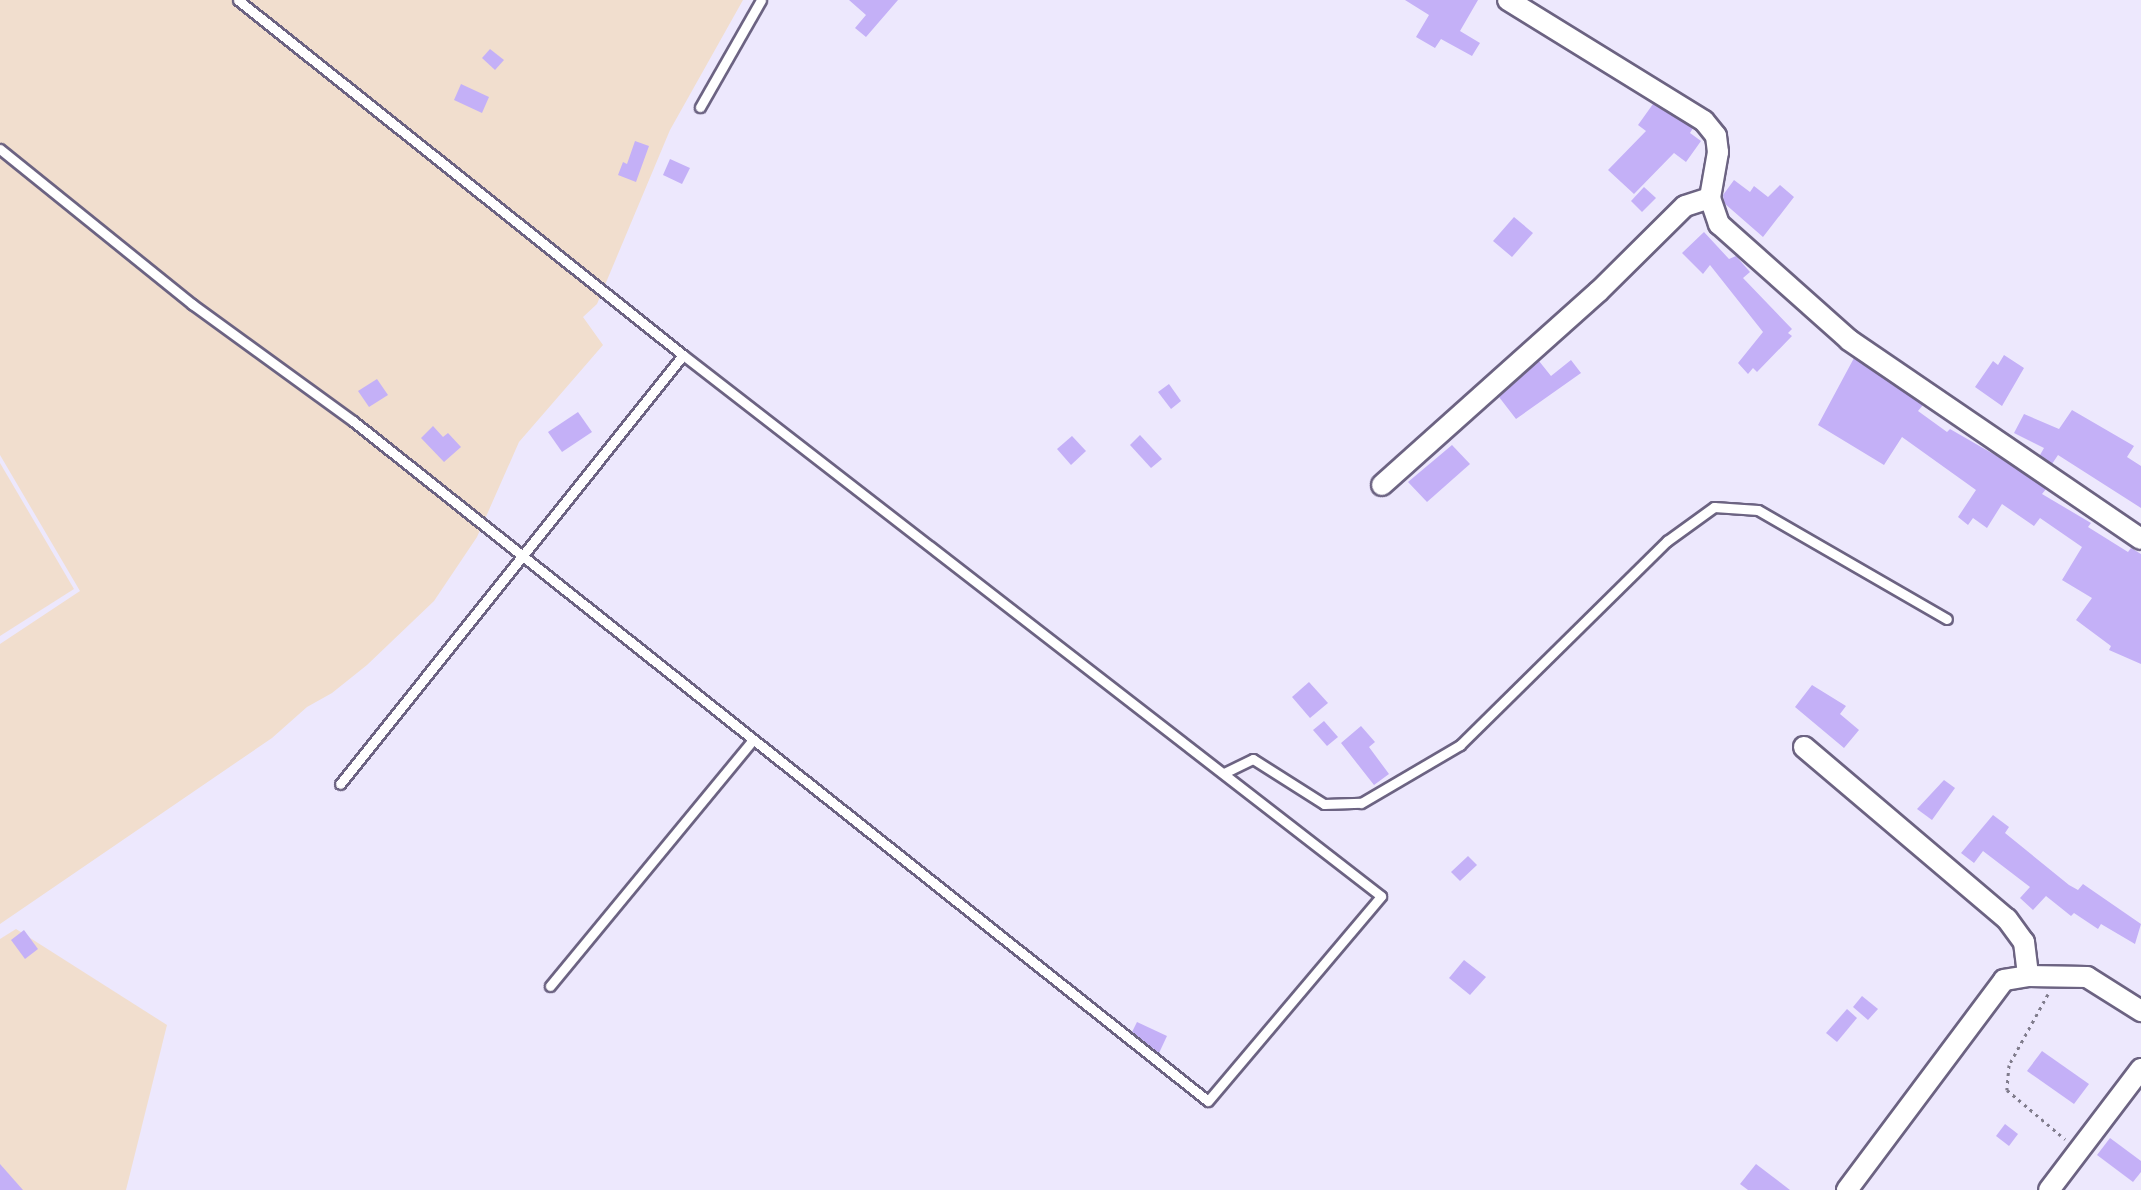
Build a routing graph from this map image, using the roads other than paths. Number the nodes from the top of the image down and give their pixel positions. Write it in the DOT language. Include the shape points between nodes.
graph roads {
  1 [pos="238,0"];
  2 [pos="761,0"];
  3 [pos="1508,0"];
  4 [pos="700,108"];
  5 [pos="0,149"];
  6 [pos="1710,198"];
  7 [pos="683,355"];
  8 [pos="1382,485"];
  9 [pos="2141,539"];
  10 [pos="520,556"];
  11 [pos="1947,619"];
  12 [pos="753,741"];
  13 [pos="1804,747"];
  14 [pos="1224,773"];
  15 [pos="340,784"];
  16 [pos="2028,976"];
  17 [pos="550,986"];
  18 [pos="2141,1011"];
  19 [pos="2141,1069"];
  20 [pos="1846,1190"];
  21 [pos="2049,1190"];
  1 -- 7 [label="lane"];
  2 -- 4 [label="lane"];
  3 -- 6 [label="street" via="1704,121 1716,136 1718,152"];
  5 -- 10 [label="lane" via="192,303 353,421"];
  6 -- 8 [label="street" via="1685,206 1598,292"];
  6 -- 9 [label="street" via="1719,224 1849,340"];
  7 -- 10 [label="lane"];
  7 -- 14 [label="lane"];
  10 -- 12 [label="lane"];
  10 -- 15 [label="lane"];
  11 -- 14 [label="lane" via="1758,510 1714,507 1667,541 1460,745 1361,803 1324,804 1253,759"];
  12 -- 14 [label="lane" via="1208,1101 1381,896"];
  12 -- 17 [label="lane"];
  13 -- 16 [label="street" via="2007,919 2024,942"];
  16 -- 18 [label="street" via="2087,976"];
  16 -- 20 [label="street" via="2004,980"];
  19 -- 21 [label="street"];
}
